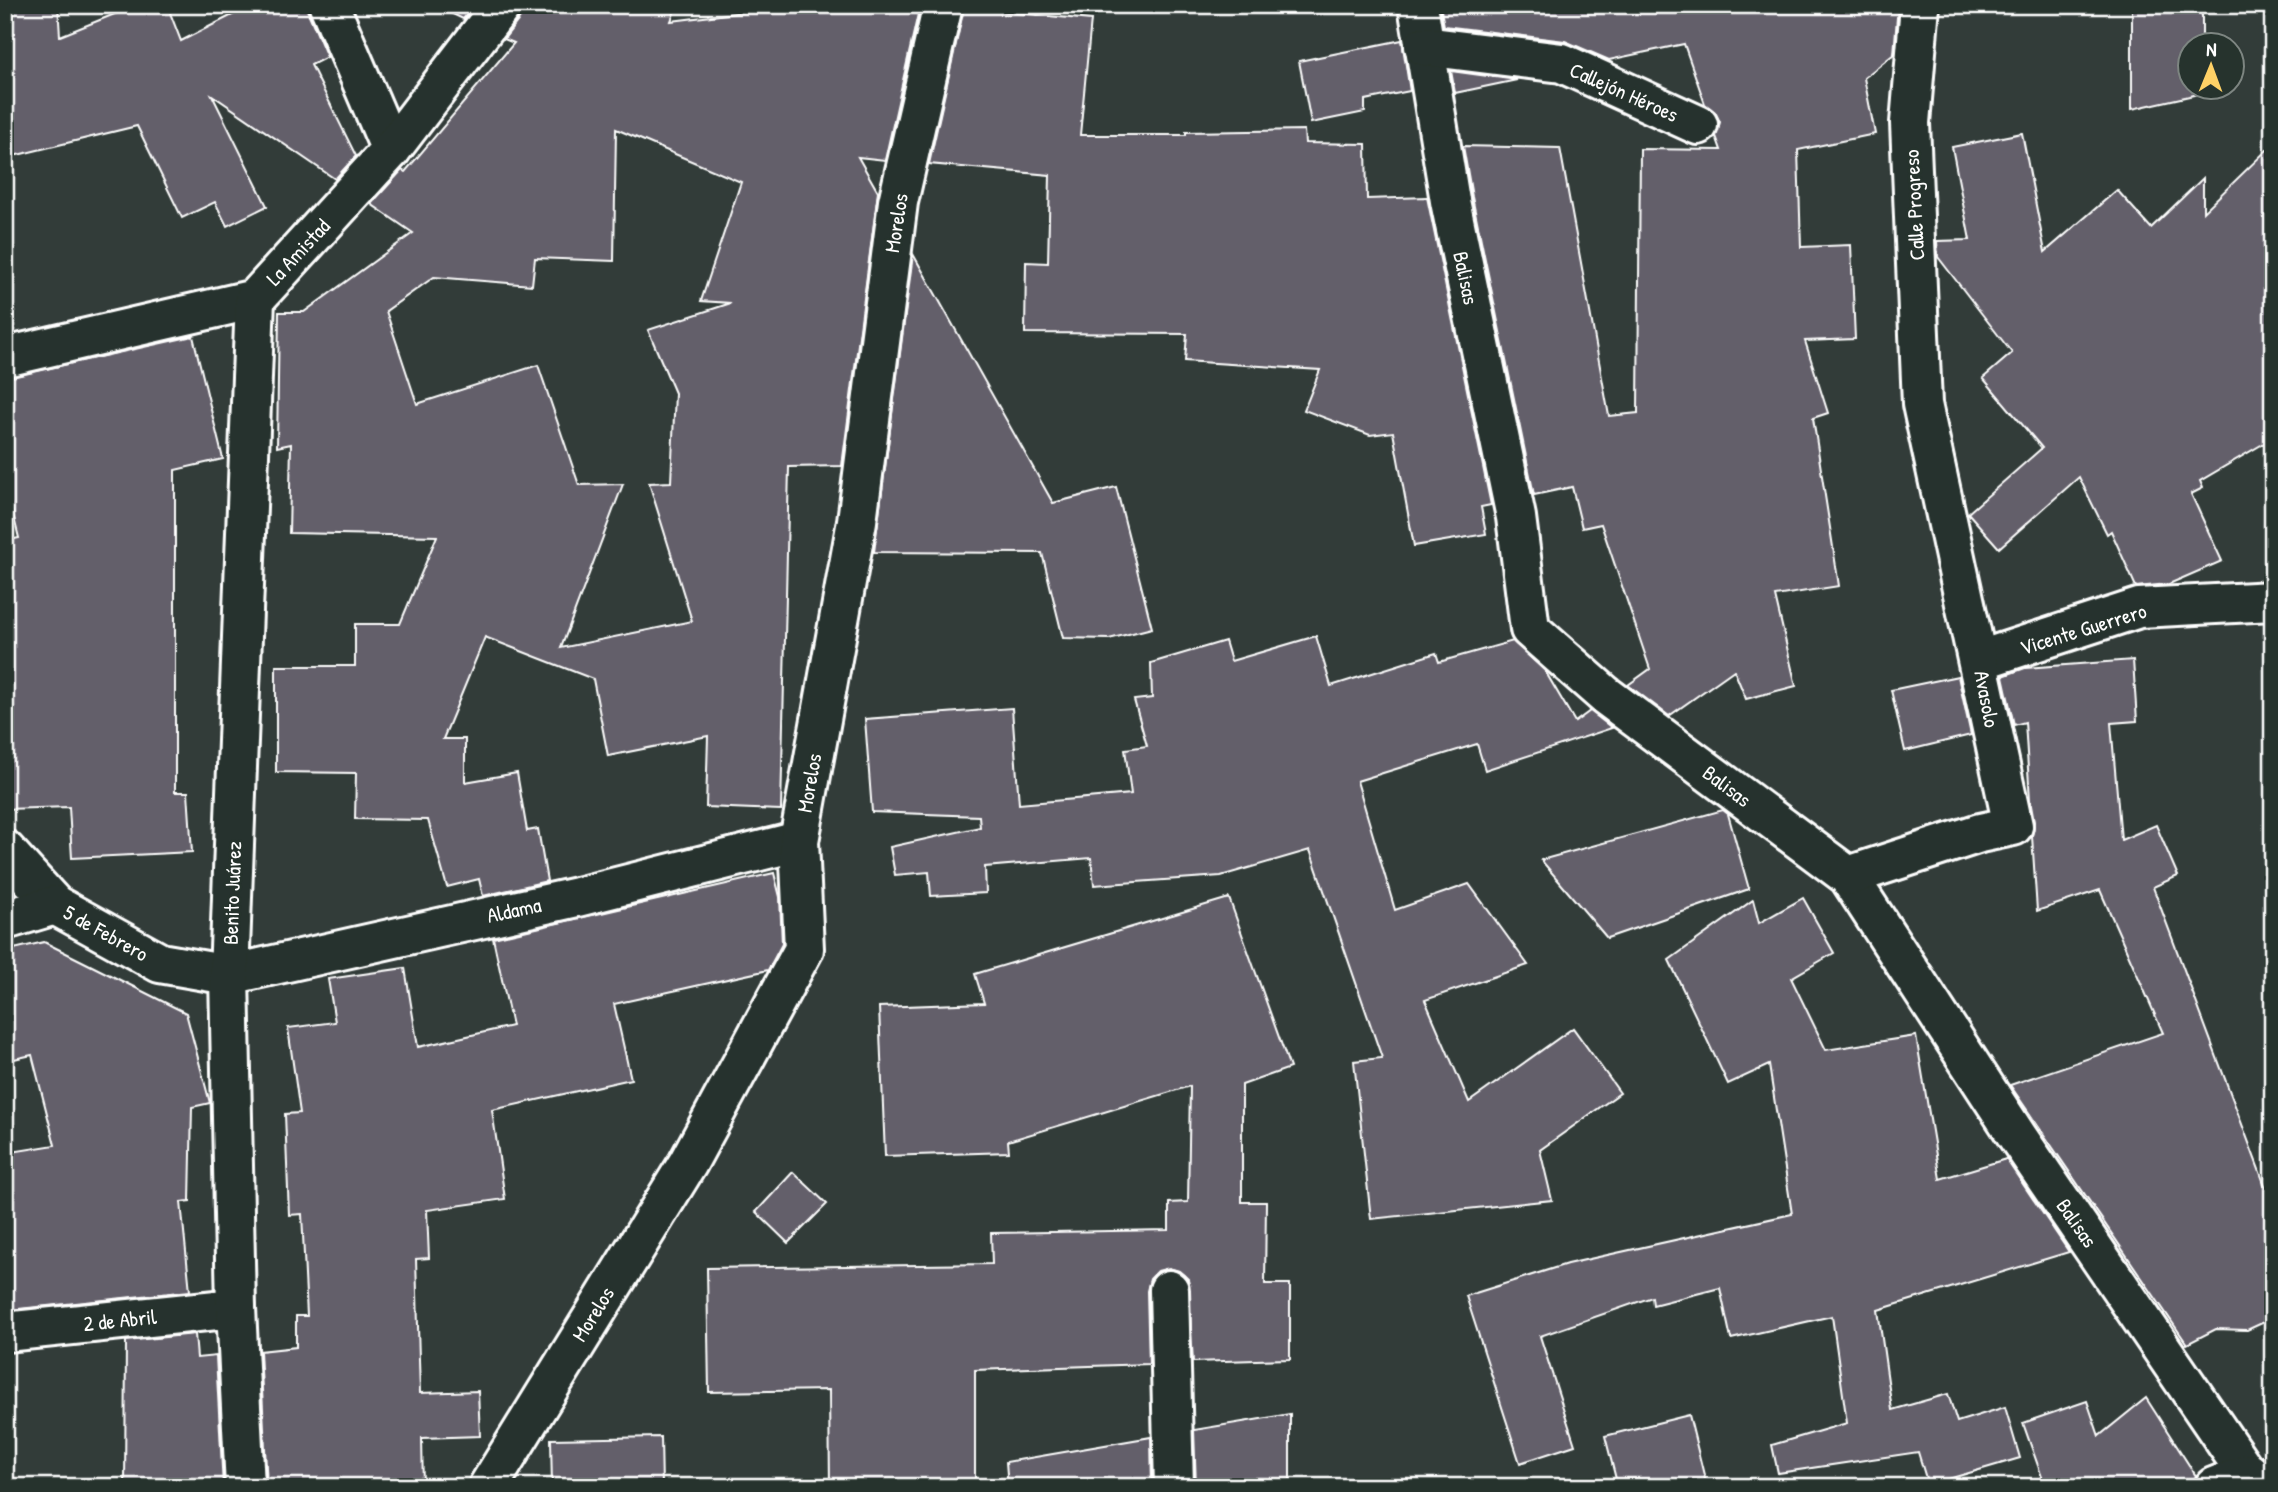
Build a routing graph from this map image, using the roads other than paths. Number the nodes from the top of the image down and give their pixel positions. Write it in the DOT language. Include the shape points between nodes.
graph roads {
  1 [pos="328,5"];
  2 [pos="502,5"];
  3 [pos="943,5"];
  4 [pos="1418,5"];
  5 [pos="1920,5"];
  6 [pos="1424,46"];
  7 [pos="1698,125"];
  8 [pos="391,150"];
  9 [pos="255,299"];
  10 [pos="5,357"];
  11 [pos="1922,404"];
  12 [pos="2273,601"];
  13 [pos="1980,660"];
  14 [pos="799,841"];
  15 [pos="5,850"];
  16 [pos="1847,876"];
  17 [pos="55,905"];
  18 [pos="5,920"];
  19 [pos="229,975"];
  20 [pos="1169,1290"];
  21 [pos="236,1308"];
  22 [pos="5,1332"];
  23 [pos="2253,1480"];
  24 [pos="246,1487"];
  25 [pos="488,1487"];
  26 [pos="1174,1487"];
  27 [pos="2214,1487"];
  1 -- 8 [label="street"];
  2 -- 8 [label="street, La Amistad"];
  3 -- 14 [label="street, Morelos" via="898,202 857,521"];
  4 -- 6 [label="street, Balisas"];
  5 -- 11 [label="street, Calle Progreso" via="1910,123"];
  6 -- 7 [label="street, Callejón Héroes" via="1562,64"];
  6 -- 16 [label="street, Balisas" via="1450,201 1516,517 1530,629 1605,695"];
  8 -- 9 [label="street, La Amistad"];
  9 -- 10 [label="street, La Amistad"];
  9 -- 19 [label="street, Benito Juárez"];
  11 -- 13 [label="street, Avasolo"];
  12 -- 13 [label="street, Vicente Guerrero" via="2138,608"];
  13 -- 16 [label="street, Avasolo" via="2013,826"];
  14 -- 19 [label="street, Aldama" via="577,897"];
  14 -- 25 [label="street, Morelos" via="804,949 688,1163"];
  15 -- 17 [label="street, 5 de Febrero"];
  16 -- 23 [label="street, Balisas" via="2017,1136"];
  17 -- 18 [label="street"];
  17 -- 19 [label="street, 5 de Febrero" via="160,963"];
  19 -- 21 [label="street, Benito Juárez"];
  20 -- 26 [label="street"];
  21 -- 22 [label="street, 2 de Abril"];
  21 -- 24 [label="street, Benito Juárez"];
  23 -- 27 [label="street"];
}
